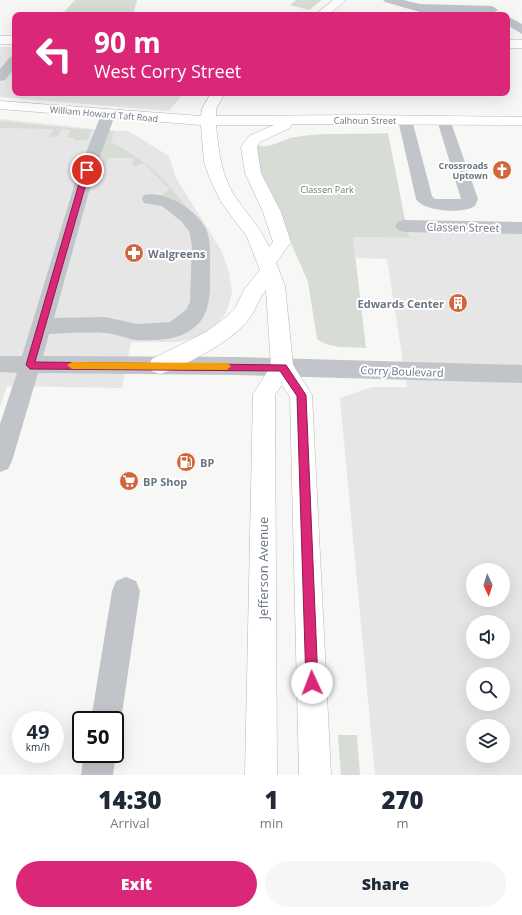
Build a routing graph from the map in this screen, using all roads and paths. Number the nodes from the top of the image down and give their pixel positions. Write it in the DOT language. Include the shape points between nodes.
graph roads {
  1 [pos="340,0"];
  2 [pos="389,0"];
  3 [pos="477,0"];
  4 [pos="420,8"];
  5 [pos="325,12"];
  6 [pos="481,12"];
  7 [pos="495,12"];
  8 [pos="510,22"];
  9 [pos="522,30"];
  10 [pos="0,40"];
  11 [pos="12,40"];
  12 [pos="510,44"];
  13 [pos="522,44"];
  14 [pos="0,52"];
  15 [pos="12,53"];
  16 [pos="12,63"];
  17 [pos="0,77"];
  18 [pos="216,96"];
  19 [pos="0,105"];
  20 [pos="108,115"];
  21 [pos="405,120"];
  22 [pos="444,120"];
  23 [pos="208,121"];
  24 [pos="297,121"];
  25 [pos="522,121"];
  26 [pos="150,199"];
  27 [pos="404,226"];
  28 [pos="522,228"];
  29 [pos="269,267"];
  30 [pos="41,326"];
  31 [pos="0,364"];
  32 [pos="30,365"];
  33 [pos="160,365"];
  34 [pos="282,367"];
  35 [pos="522,374"];
  36 [pos="0,461"];
  37 [pos="126,591"];
  38 [pos="107,711"];
  39 [pos="99,763"];
  40 [pos="97,775"];
  41 [pos="261,775"];
  42 [pos="316,775"];
  1 -- 5 [label="main road"];
  2 -- 4 [label="street"];
  3 -- 7 [label="street"];
  4 -- 6 [label="street"];
  8 -- 9 [label="street"];
  10 -- 11 [label="main road"];
  12 -- 13 [label="main road"];
  14 -- 15 [label="street"];
  16 -- 17 [label="street"];
  18 -- 23 [label="main road" via="209,109"];
  19 -- 20 [label="main road, William Howard Taft Road"];
  20 -- 23 [label="main road, William Howard Taft Road"];
  20 -- 30 [label="street" via="87,170"];
  21 -- 22 [label="main road, Calhoun Street"];
  21 -- 22 [label="street" via="424,200 432,204 466,204 470,199"];
  21 -- 24 [label="main road, Calhoun Street"];
  22 -- 25 [label="main road, Calhoun Street"];
  23 -- 24 [label="main road, Calhoun Street"];
  23 -- 29 [label="main road" via="212,162 218,179 230,202 255,235"];
  24 -- 29 [label="main road" via="254,139 249,147 253,173 272,212 282,242"];
  26 -- 30 [label="street" via="167,202 187,217 198,230 201,245 200,302 194,315 172,330 137,332 105,325"];
  27 -- 28 [label="street, Classen Street"];
  29 -- 33 [label="main road" via="250,296 242,314 231,325 204,344"];
  29 -- 34 [label="main road" via="275,286"];
  30 -- 32 [label="street"];
  31 -- 32 [label="street, Corry Boulevard"];
  32 -- 33 [label="street, Corry Boulevard"];
  32 -- 36 [label="street"];
  33 -- 34 [label="street, Corry Boulevard"];
  34 -- 35 [label="street, Corry Boulevard"];
  34 -- 41 [label="main road, Jefferson Avenue" via="264,394"];
  34 -- 42 [label="main road" via="301,395"];
  37 -- 38 [label="street"];
  39 -- 40 [label="street"];
}
